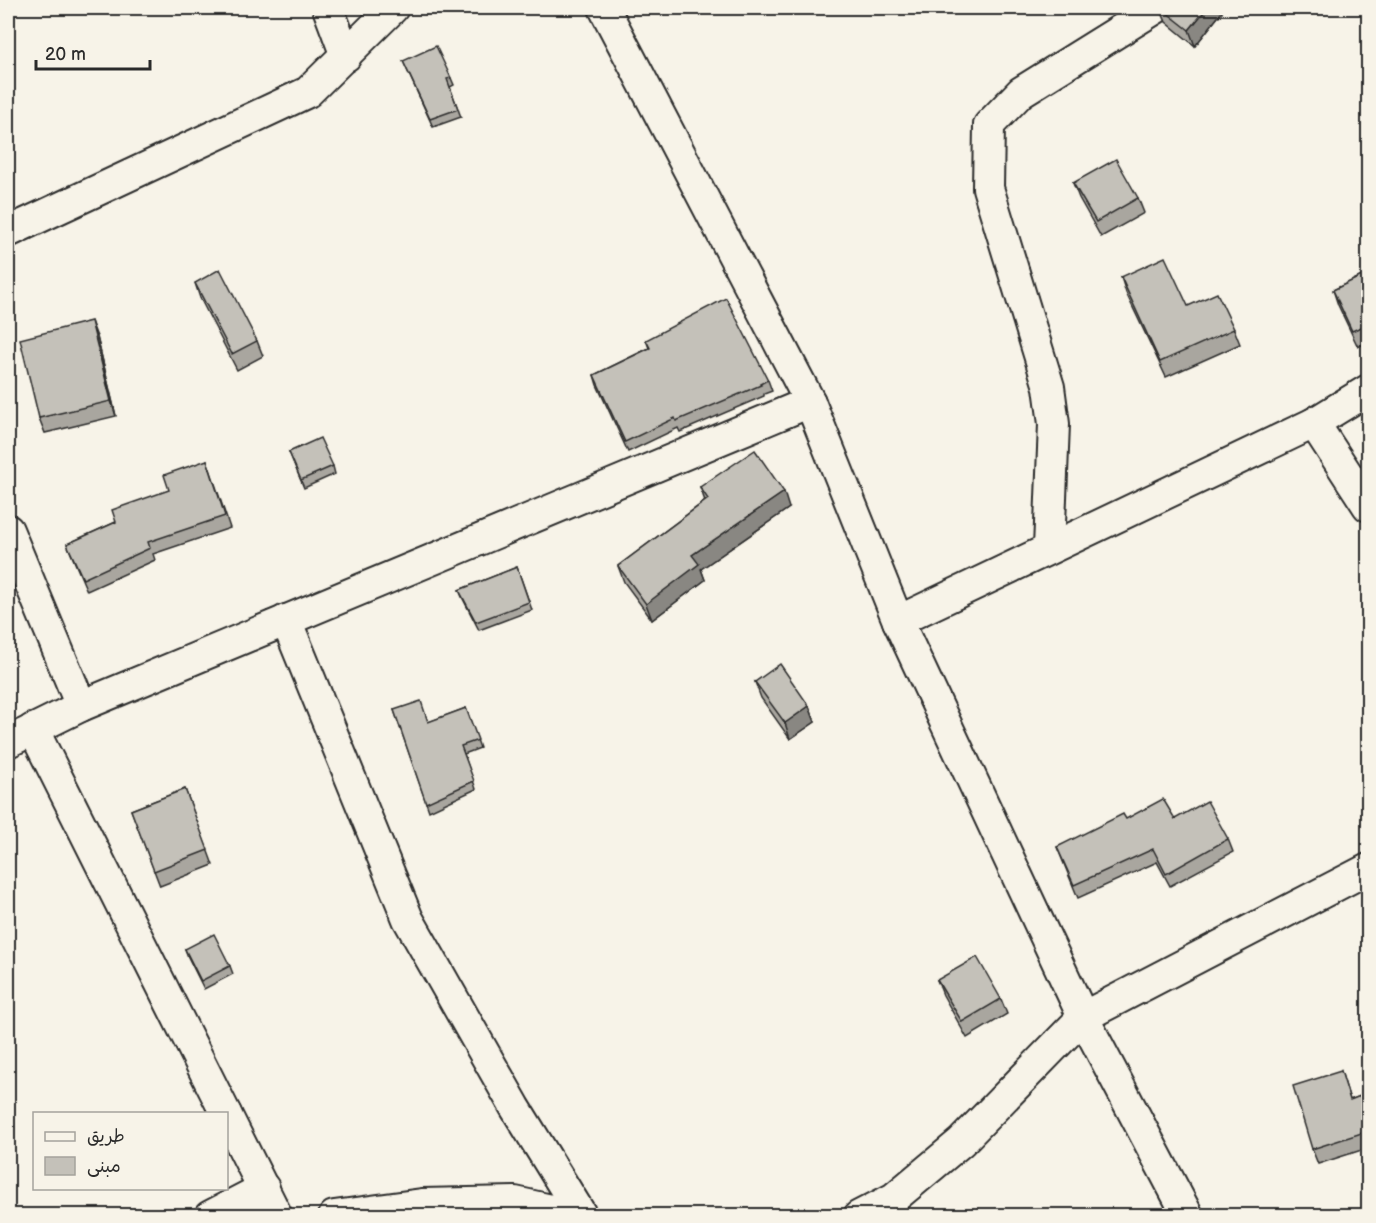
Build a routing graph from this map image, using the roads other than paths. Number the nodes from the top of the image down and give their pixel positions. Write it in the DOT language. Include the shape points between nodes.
graph roads {
  1 [pos="328,8"];
  2 [pos="393,8"];
  3 [pos="604,8"];
  4 [pos="1156,8"];
  5 [pos="346,56"];
  6 [pos="8,232"];
  7 [pos="1368,390"];
  8 [pos="810,402"];
  9 [pos="1314,423"];
  10 [pos="1368,506"];
  11 [pos="8,530"];
  12 [pos="1049,548"];
  13 [pos="286,620"];
  14 [pos="898,621"];
  15 [pos="81,706"];
  16 [pos="20,736"];
  17 [pos="1368,869"];
  18 [pos="1083,1017"];
  19 [pos="225,1112"];
  20 [pos="228,1118"];
  21 [pos="264,1188"];
  22 [pos="210,1215"];
  23 [pos="277,1215"];
  24 [pos="334,1215"];
  25 [pos="580,1215"];
  26 [pos="859,1215"];
  27 [pos="1188,1215"];
  1 -- 5 [label="street"];
  2 -- 5 [label="street"];
  3 -- 8 [label="street"];
  4 -- 12 [label="street" via="1021,92 989,125 988,188 1049,387 1054,424"];
  5 -- 6 [label="street" via="308,92"];
  7 -- 9 [label="street"];
  8 -- 13 [label="street"];
  8 -- 14 [label="street"];
  9 -- 10 [label="street"];
  9 -- 12 [label="street"];
  11 -- 15 [label="street"];
  12 -- 14 [label="street"];
  13 -- 15 [label="street"];
  13 -- 25 [label="street" via="408,919"];
  14 -- 18 [label="street"];
  15 -- 16 [label="street"];
  16 -- 19 [label="street"];
  17 -- 18 [label="street"];
  18 -- 26 [label="street" via="961,1142 894,1198"];
  18 -- 27 [label="street"];
  20 -- 21 [label="street"];
  21 -- 22 [label="street"];
  21 -- 23 [label="street"];
  24 -- 25 [label="street" via="422,1204 515,1202"];
}
